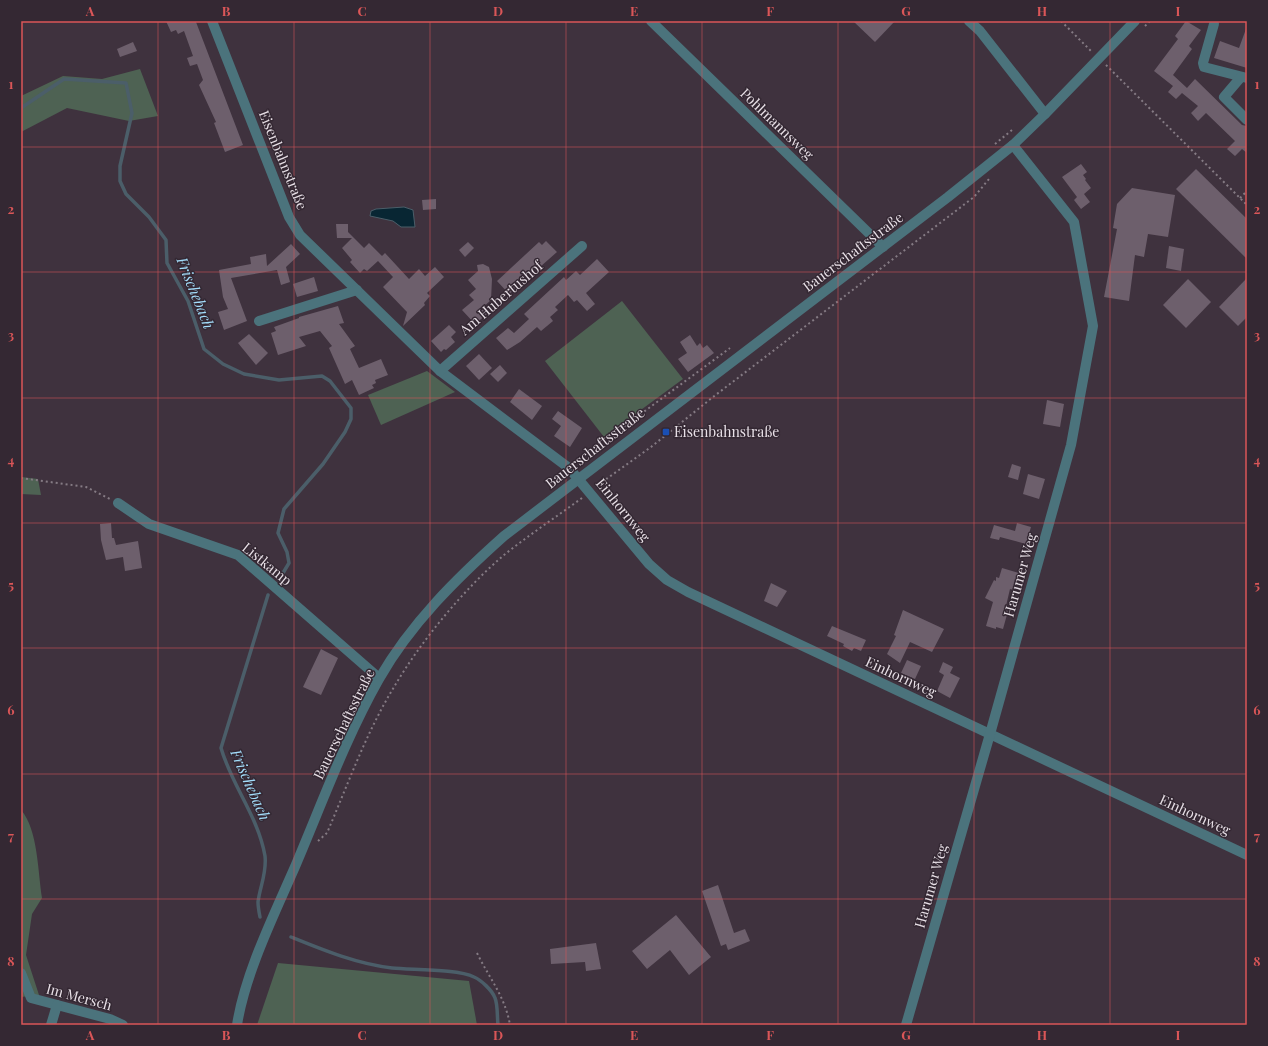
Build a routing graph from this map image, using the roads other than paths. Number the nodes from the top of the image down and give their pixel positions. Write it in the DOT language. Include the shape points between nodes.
graph roads {
  1 [pos="212,21"];
  2 [pos="651,21"];
  3 [pos="969,21"];
  4 [pos="1135,21"];
  5 [pos="1214,24"];
  6 [pos="1244,78"];
  7 [pos="1045,114"];
  8 [pos="1247,120"];
  9 [pos="1013,145"];
  10 [pos="582,246"];
  11 [pos="883,247"];
  12 [pos="357,290"];
  13 [pos="259,321"];
  14 [pos="440,371"];
  15 [pos="579,478"];
  16 [pos="118,503"];
  17 [pos="379,678"];
  18 [pos="990,734"];
  19 [pos="1247,855"];
  20 [pos="21,973"];
  21 [pos="57,1005"];
  22 [pos="51,1025"];
  23 [pos="123,1025"];
  24 [pos="237,1025"];
  25 [pos="906,1025"];
  1 -- 12 [label="street, Eisenbahnstraße" via="289,217 300,235"];
  2 -- 11 [label="street, Pohlmannsweg"];
  3 -- 7 [label="street" via="980,31"];
  4 -- 7 [label="street, Bauerschaftsstraße" via="1103,62"];
  5 -- 6 [label="street" via="1204,67"];
  6 -- 8 [label="street" via="1224,98"];
  7 -- 9 [label="street, Bauerschaftsstraße"];
  9 -- 11 [label="street, Bauerschaftsstraße"];
  9 -- 18 [label="street, Harumer Weg" via="1074,222 1093,326 1070,445"];
  10 -- 14 [label="street, Am Hubertushof"];
  11 -- 15 [label="street, Bauerschaftsstraße"];
  12 -- 13 [label="street"];
  12 -- 14 [label="street, Eisenbahnstraße"];
  14 -- 15 [label="street, Eisenbahnstraße"];
  15 -- 17 [label="street, Bauerschaftsstraße" via="504,536 469,568 413,630"];
  15 -- 18 [label="street, Einhornweg" via="649,564 678,586"];
  16 -- 17 [label="street, Listkamp" via="149,524 238,555"];
  17 -- 24 [label="street, Bauerschaftsstraße" via="354,728 277,907 248,982"];
  18 -- 19 [label="street, Einhornweg"];
  18 -- 25 [label="street, Harumer Weg"];
  20 -- 21 [label="street, Im Mersch" via="31,998"];
  21 -- 22 [label="street"];
  21 -- 23 [label="street, Im Mersch"];
}
